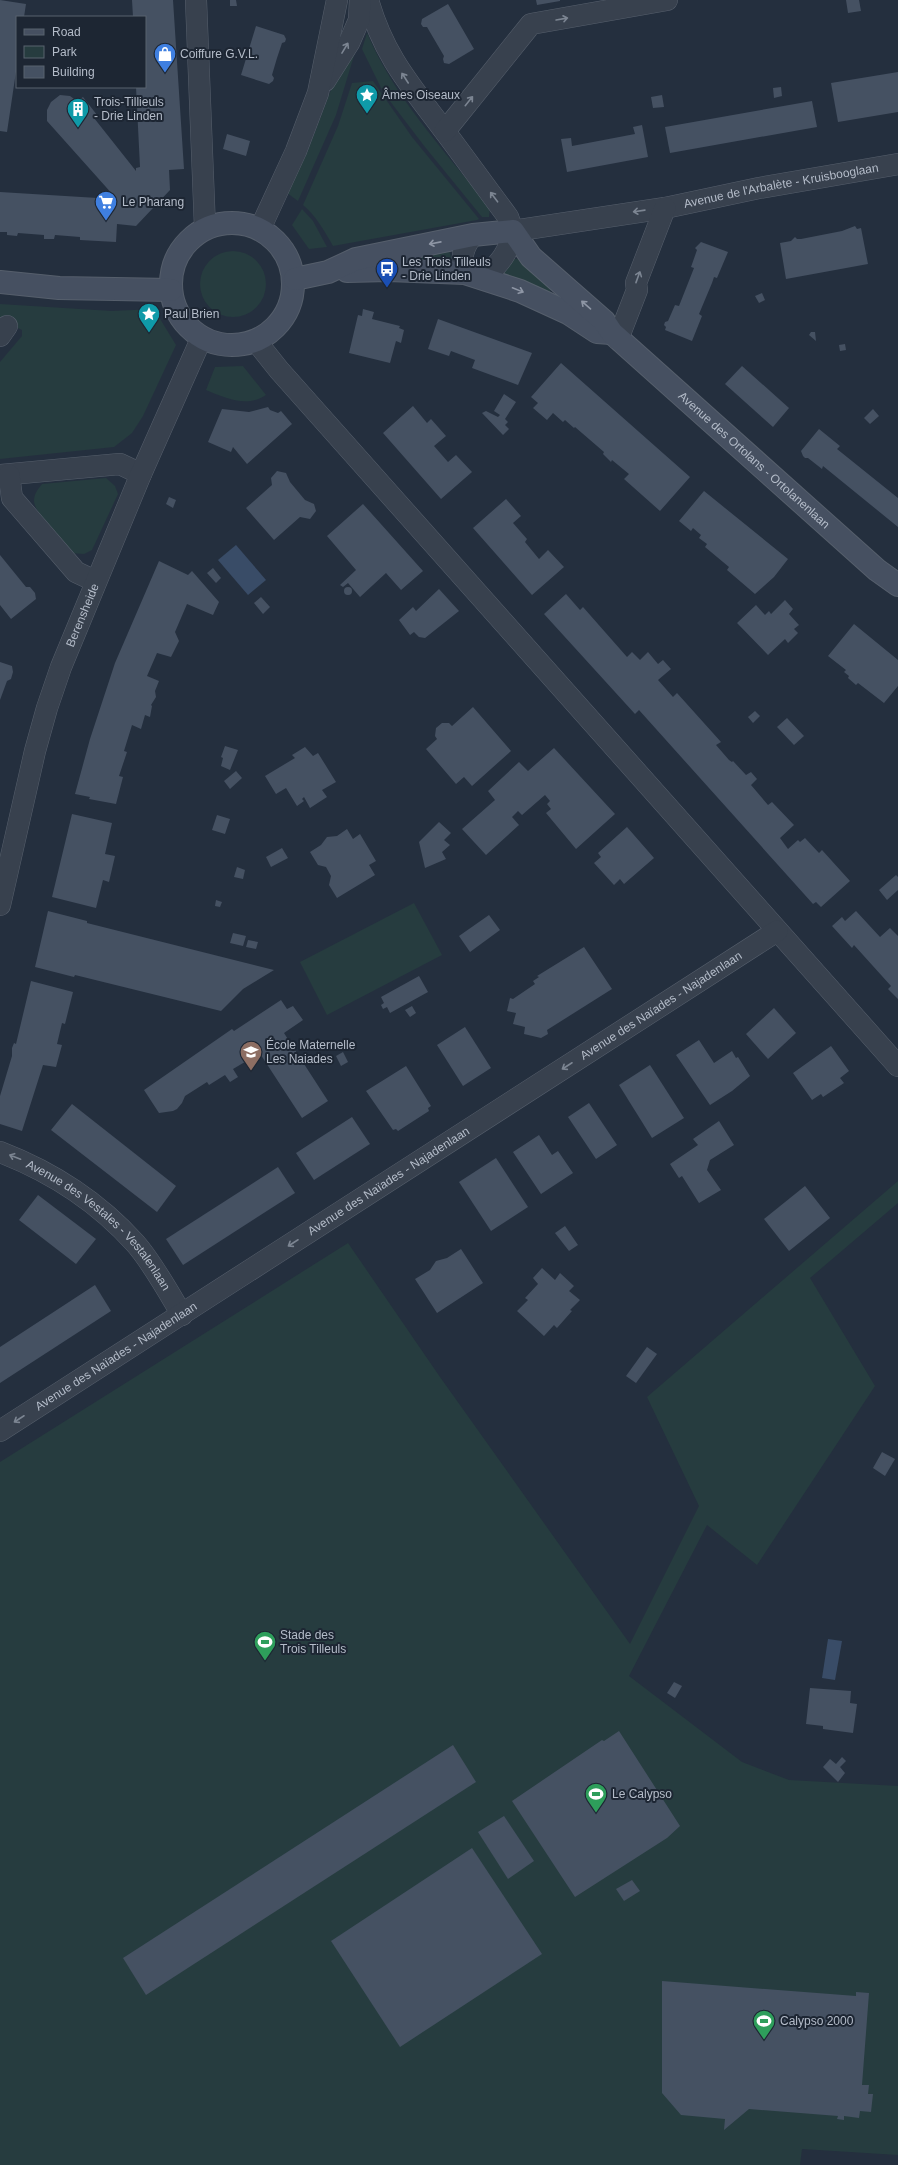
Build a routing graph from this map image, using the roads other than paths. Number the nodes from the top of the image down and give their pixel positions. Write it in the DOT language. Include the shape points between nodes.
graph roads {
  1 [pos="196,0"];
  2 [pos="337,0"];
  3 [pos="360,0"];
  4 [pos="368,0"];
  5 [pos="667,0"];
  6 [pos="318,93"];
  7 [pos="445,132"];
  8 [pos="898,164"];
  9 [pos="665,208"];
  10 [pos="205,228"];
  11 [pos="260,229"];
  12 [pos="513,231"];
  13 [pos="473,235"];
  14 [pos="328,272"];
  15 [pos="475,276"];
  16 [pos="295,279"];
  17 [pos="0,282"];
  18 [pos="171,290"];
  19 [pos="615,336"];
  20 [pos="202,337"];
  21 [pos="256,341"];
  22 [pos="141,474"];
  23 [pos="5,475"];
  24 [pos="95,581"];
  25 [pos="898,585"];
  26 [pos="0,906"];
  27 [pos="776,931"];
  28 [pos="898,1066"];
  29 [pos="0,1152"];
  30 [pos="182,1315"];
  31 [pos="0,1431"];
  1 -- 10 [label="street"];
  2 -- 6 [label="street"];
  6 -- 3 [label="street, one-way" via="359,20"];
  7 -- 4 [label="street, one-way" via="416,96 387,52"];
  7 -- 5 [label="street, one-way" via="531,24"];
  6 -- 11 [label="street" via="296,151"];
  12 -- 7 [label="street, one-way" via="508,216"];
  8 -- 9 [label="street, Avenue de l'Arbalète - Kruisbooglaan" via="759,188"];
  9 -- 12 [label="street, Avenue de l'Arbalète - Kruisbooglaan, one-way"];
  19 -- 9 [label="street, one-way" via="637,290 636,283"];
  10 -- 11 [label="street" via="241,223"];
  10 -- 18 [label="street" via="190,239 180,251 174,265"];
  11 -- 16 [label="street" via="278,243 290,262"];
  12 -- 13 [label="street, Avenue de l'Arbalète - Kruisbooglaan"];
  12 -- 15 [label="street" via="510,247 500,262"];
  19 -- 12 [label="street, Avenue des Ortolans - Ortolanenlaan, one-way" via="604,320 531,256"];
  13 -- 14 [label="street, Avenue de l'Arbalète - Kruisbooglaan, one-way" via="356,259"];
  13 -- 15 [label="street" via="465,245 462,256"];
  14 -- 15 [label="street" via="389,270"];
  14 -- 16 [label="street, Avenue de l'Arbalète - Kruisbooglaan"];
  15 -- 19 [label="street, one-way" via="520,291 568,312 596,332"];
  16 -- 21 [label="street" via="288,309 274,330"];
  17 -- 18 [label="street" via="59,288"];
  18 -- 20 [label="street" via="178,313 190,328"];
  19 -- 25 [label="street, Avenue des Ortolans - Ortolanenlaan" via="877,570"];
  20 -- 21 [label="street" via="228,345"];
  20 -- 22 [label="street, Berensheide"];
  21 -- 27 [label="street"];
  22 -- 23 [label="street" via="120,464"];
  22 -- 24 [label="street, Berensheide"];
  23 -- 24 [label="street" via="12,498 76,572"];
  24 -- 26 [label="street, Berensheide" via="47,708"];
  27 -- 28 [label="street"];
  27 -- 30 [label="street, Avenue des Naïades - Najadenlaan, one-way"];
  30 -- 29 [label="street, Avenue des Vestales - Vestalenlaan, one-way" via="136,1244 103,1212 50,1174"];
  30 -- 31 [label="street, Avenue des Naïades - Najadenlaan, one-way"];
}
